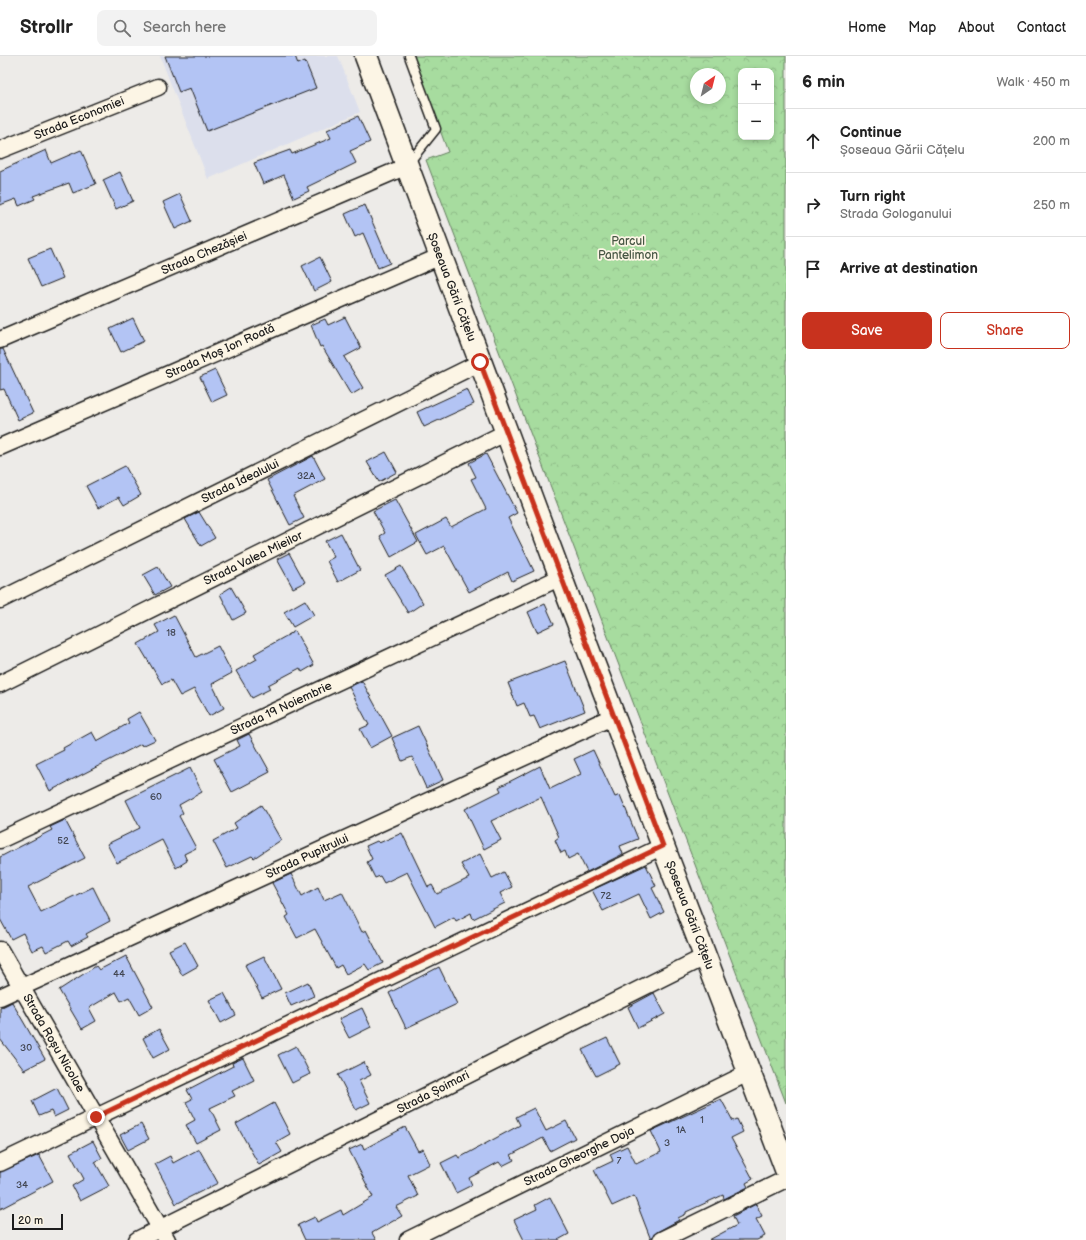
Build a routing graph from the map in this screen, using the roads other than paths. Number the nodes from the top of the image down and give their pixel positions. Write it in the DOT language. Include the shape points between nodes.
graph roads {
  1 [pos="366,56"];
  2 [pos="409,56"];
  3 [pos="158,87"];
  4 [pos="0,150"];
  5 [pos="407,166"];
  6 [pos="441,256"];
  7 [pos="0,340"];
  8 [pos="480,362"];
  9 [pos="507,432"];
  10 [pos="0,447"];
  11 [pos="561,577"];
  12 [pos="0,600"];
  13 [pos="0,684"];
  14 [pos="614,716"];
  15 [pos="0,840"];
  16 [pos="663,846"];
  17 [pos="0,950"];
  18 [pos="706,956"];
  19 [pos="21,987"];
  20 [pos="0,997"];
  21 [pos="750,1072"];
  22 [pos="96,1117"];
  23 [pos="0,1163"];
  24 [pos="786,1168"];
  25 [pos="786,1180"];
  26 [pos="164,1234"];
  27 [pos="137,1240"];
  28 [pos="408,1240"];
  29 [pos="661,1240"];
  1 -- 5 [label="main road, Șoseaua Gării Cățelu"];
  2 -- 5 [label="lane" via="436,129"];
  3 -- 4 [label="street, Strada Economiei"];
  5 -- 6 [label="main road, Șoseaua Gării Cățelu"];
  5 -- 7 [label="street, Strada Chezășiei"];
  6 -- 8 [label="main road, Șoseaua Gării Cățelu"];
  6 -- 10 [label="street, Strada Moș Ion Roată"];
  8 -- 9 [label="main road, Șoseaua Gării Cățelu"];
  8 -- 12 [label="street, Strada Idealului"];
  9 -- 11 [label="main road, Șoseaua Gării Cățelu"];
  9 -- 13 [label="street, Strada Valea Mieilor"];
  11 -- 14 [label="main road, Șoseaua Gării Cățelu"];
  11 -- 15 [label="street, Strada 19 Noiembrie"];
  14 -- 16 [label="main road, Șoseaua Gării Cățelu"];
  14 -- 19 [label="street, Strada Pupitrului"];
  16 -- 18 [label="main road, Șoseaua Gării Cățelu"];
  16 -- 22 [label="street"];
  17 -- 19 [label="street, Strada Roșu Nicolae"];
  18 -- 21 [label="main road, Șoseaua Gării Cățelu"];
  18 -- 26 [label="street, Strada Șoimari"];
  19 -- 20 [label="street, Strada Pupitrului"];
  19 -- 22 [label="street, Strada Roșu Nicolae"];
  21 -- 24 [label="main road, Șoseaua Gării Cățelu"];
  21 -- 28 [label="street, Strada Gheorghe Doja"];
  22 -- 23 [label="street"];
  22 -- 26 [label="street, Strada Roșu Nicolae"];
  25 -- 29 [label="street"];
  26 -- 27 [label="street, Strada Șoimari"];
}
